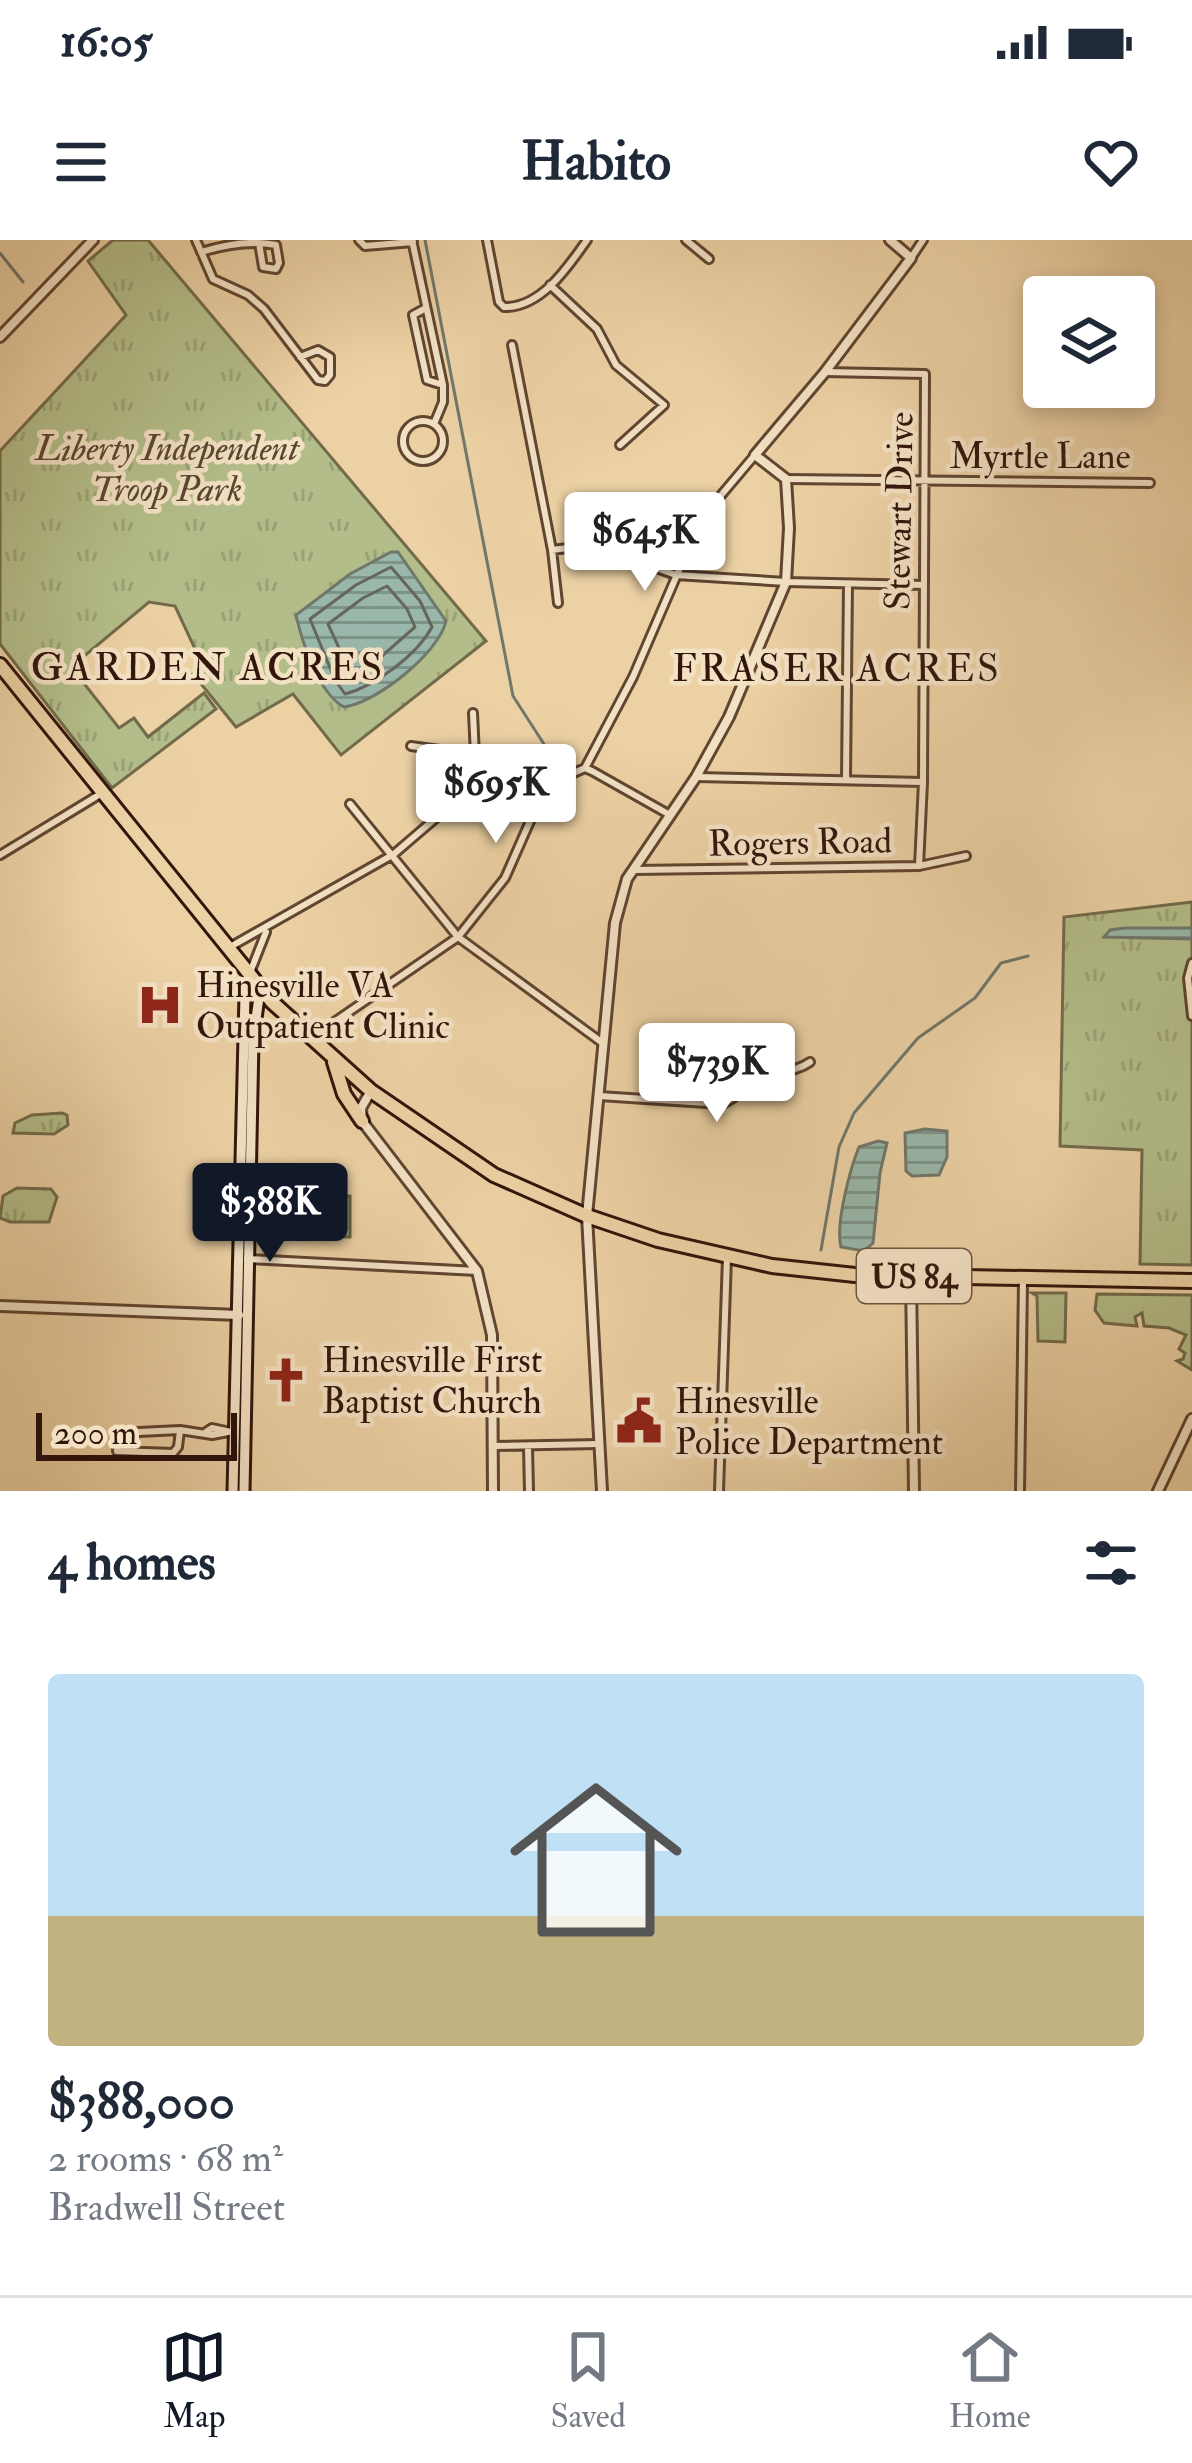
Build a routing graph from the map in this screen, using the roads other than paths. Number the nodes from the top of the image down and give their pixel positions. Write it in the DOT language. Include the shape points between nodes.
graph roads {
  1 [pos="93,240"];
  2 [pos="196,240"];
  3 [pos="359,240"];
  4 [pos="487,240"];
  5 [pos="587,240"];
  6 [pos="686,240"];
  7 [pos="890,240"];
  8 [pos="923,240"];
  9 [pos="412,241"];
  10 [pos="259,243"];
  11 [pos="201,252"];
  12 [pos="910,258"];
  13 [pos="709,259"];
  14 [pos="550,285"];
  15 [pos="425,308"];
  16 [pos="0,337"];
  17 [pos="512,345"];
  18 [pos="300,357"];
  19 [pos="825,372"];
  20 [pos="443,385"];
  21 [pos="434,424"];
  22 [pos="620,445"];
  23 [pos="755,455"];
  24 [pos="786,479"];
  25 [pos="926,482"];
  26 [pos="1150,483"];
  27 [pos="552,550"];
  28 [pos="676,575"];
  29 [pos="786,582"];
  30 [pos="848,584"];
  31 [pos="924,585"];
  32 [pos="557,603"];
  33 [pos="0,665"];
  34 [pos="472,713"];
  35 [pos="411,746"];
  36 [pos="475,754"];
  37 [pos="585,768"];
  38 [pos="696,777"];
  39 [pos="846,778"];
  40 [pos="923,782"];
  41 [pos="102,793"];
  42 [pos="350,804"];
  43 [pos="670,815"];
  44 [pos="394,854"];
  45 [pos="0,855"];
  46 [pos="966,856"];
  47 [pos="919,866"];
  48 [pos="634,870"];
  49 [pos="268,929"];
  50 [pos="458,938"];
  51 [pos="226,949"];
  52 [pos="1192,963"];
  53 [pos="249,977"];
  54 [pos="260,990"];
  55 [pos="1192,1016"];
  56 [pos="327,1027"];
  57 [pos="304,1034"];
  58 [pos="604,1044"];
  59 [pos="329,1057"];
  60 [pos="810,1062"];
  61 [pos="371,1091"];
  62 [pos="599,1096"];
  63 [pos="362,1121"];
  64 [pos="586,1216"];
  65 [pos="244,1258"];
  66 [pos="727,1258"];
  67 [pos="477,1271"];
  68 [pos="911,1276"];
  69 [pos="1023,1278"];
  70 [pos="1192,1281"];
  71 [pos="0,1306"];
  72 [pos="242,1316"];
  73 [pos="1192,1420"];
  74 [pos="180,1430"];
  75 [pos="231,1432"];
  76 [pos="599,1444"];
  77 [pos="528,1446"];
  78 [pos="492,1447"];
  79 [pos="233,1491"];
  80 [pos="244,1491"];
  81 [pos="493,1491"];
  82 [pos="529,1491"];
  83 [pos="602,1491"];
  84 [pos="719,1491"];
  85 [pos="914,1491"];
  86 [pos="1020,1491"];
  87 [pos="1158,1491"];
  1 -- 16 [label="street"];
  2 -- 11 [label="street"];
  3 -- 9 [label="street"];
  4 -- 14 [label="street" via="504,307 517,308"];
  5 -- 14 [label="street"];
  6 -- 13 [label="street"];
  7 -- 12 [label="street"];
  8 -- 12 [label="street"];
  9 -- 15 [label="street"];
  10 -- 10 [label="street" via="276,245 276,269 263,267"];
  10 -- 11 [label="street"];
  11 -- 18 [label="street" via="213,279 264,309"];
  12 -- 19 [label="street"];
  14 -- 22 [label="street" via="597,329 616,365 664,405"];
  15 -- 20 [label="street"];
  15 -- 20 [label="street" via="413,315 427,380"];
  17 -- 27 [label="street"];
  18 -- 18 [label="street" via="318,350 330,357 330,375 318,380"];
  19 -- 23 [label="street"];
  19 -- 25 [label="street, Stewart Drive" via="925,374"];
  20 -- 21 [label="street"];
  21 -- 21 [label="street" via="406,429 403,446 414,460 439,454 444,439"];
  23 -- 24 [label="street"];
  23 -- 28 [label="street" via="701,519"];
  24 -- 25 [label="street, Myrtle Lane"];
  24 -- 29 [label="street"];
  25 -- 26 [label="street, Myrtle Lane"];
  25 -- 31 [label="street, Stewart Drive"];
  27 -- 28 [label="street" via="592,545"];
  27 -- 32 [label="street"];
  28 -- 29 [label="street"];
  28 -- 37 [label="street"];
  29 -- 30 [label="street"];
  29 -- 38 [label="street"];
  30 -- 31 [label="street"];
  30 -- 39 [label="street"];
  31 -- 40 [label="street, Stewart Drive"];
  33 -- 41 [label="highway, US 84"];
  34 -- 36 [label="street"];
  35 -- 36 [label="street"];
  36 -- 44 [label="street" via="458,799"];
  37 -- 43 [label="street"];
  37 -- 50 [label="street" via="545,798 505,878"];
  38 -- 39 [label="street"];
  38 -- 43 [label="street"];
  39 -- 40 [label="street"];
  40 -- 47 [label="street, Stewart Drive"];
  41 -- 45 [label="street"];
  41 -- 51 [label="highway, US 84"];
  42 -- 44 [label="street"];
  43 -- 48 [label="street"];
  44 -- 49 [label="street"];
  44 -- 50 [label="street"];
  46 -- 47 [label="street, Rogers Road"];
  47 -- 48 [label="street, Rogers Road"];
  48 -- 58 [label="street" via="615,922"];
  49 -- 51 [label="street"];
  49 -- 53 [label="street"];
  50 -- 56 [label="street"];
  50 -- 58 [label="street"];
  51 -- 53 [label="highway, US 84"];
  52 -- 55 [label="street"];
  53 -- 54 [label="highway, US 84"];
  53 -- 65 [label="main road"];
  54 -- 57 [label="highway, US 84"];
  54 -- 65 [label="main road"];
  56 -- 57 [label="street"];
  56 -- 59 [label="street"];
  57 -- 59 [label="highway, US 84"];
  58 -- 62 [label="street"];
  59 -- 61 [label="highway, US 84"];
  59 -- 63 [label="highway"];
  60 -- 62 [label="street" via="756,1079 722,1104"];
  61 -- 63 [label="street"];
  61 -- 64 [label="highway, US 84" via="494,1174"];
  62 -- 64 [label="street"];
  63 -- 67 [label="street"];
  64 -- 66 [label="highway, US 84"];
  64 -- 76 [label="street"];
  65 -- 67 [label="street"];
  65 -- 72 [label="main road"];
  66 -- 68 [label="highway, US 84"];
  66 -- 84 [label="street"];
  67 -- 78 [label="street" via="491,1335"];
  68 -- 69 [label="highway, US 84"];
  68 -- 85 [label="street"];
  69 -- 70 [label="highway, US 84"];
  69 -- 86 [label="street"];
  71 -- 72 [label="street"];
  72 -- 75 [label="main road"];
  72 -- 80 [label="main road"];
  73 -- 87 [label="street"];
  74 -- 74 [label="street" via="172,1453 117,1450 118,1433"];
  74 -- 75 [label="street"];
  75 -- 79 [label="main road"];
  76 -- 77 [label="street"];
  76 -- 83 [label="street"];
  77 -- 78 [label="street"];
  77 -- 82 [label="street"];
  78 -- 81 [label="street"];
}
